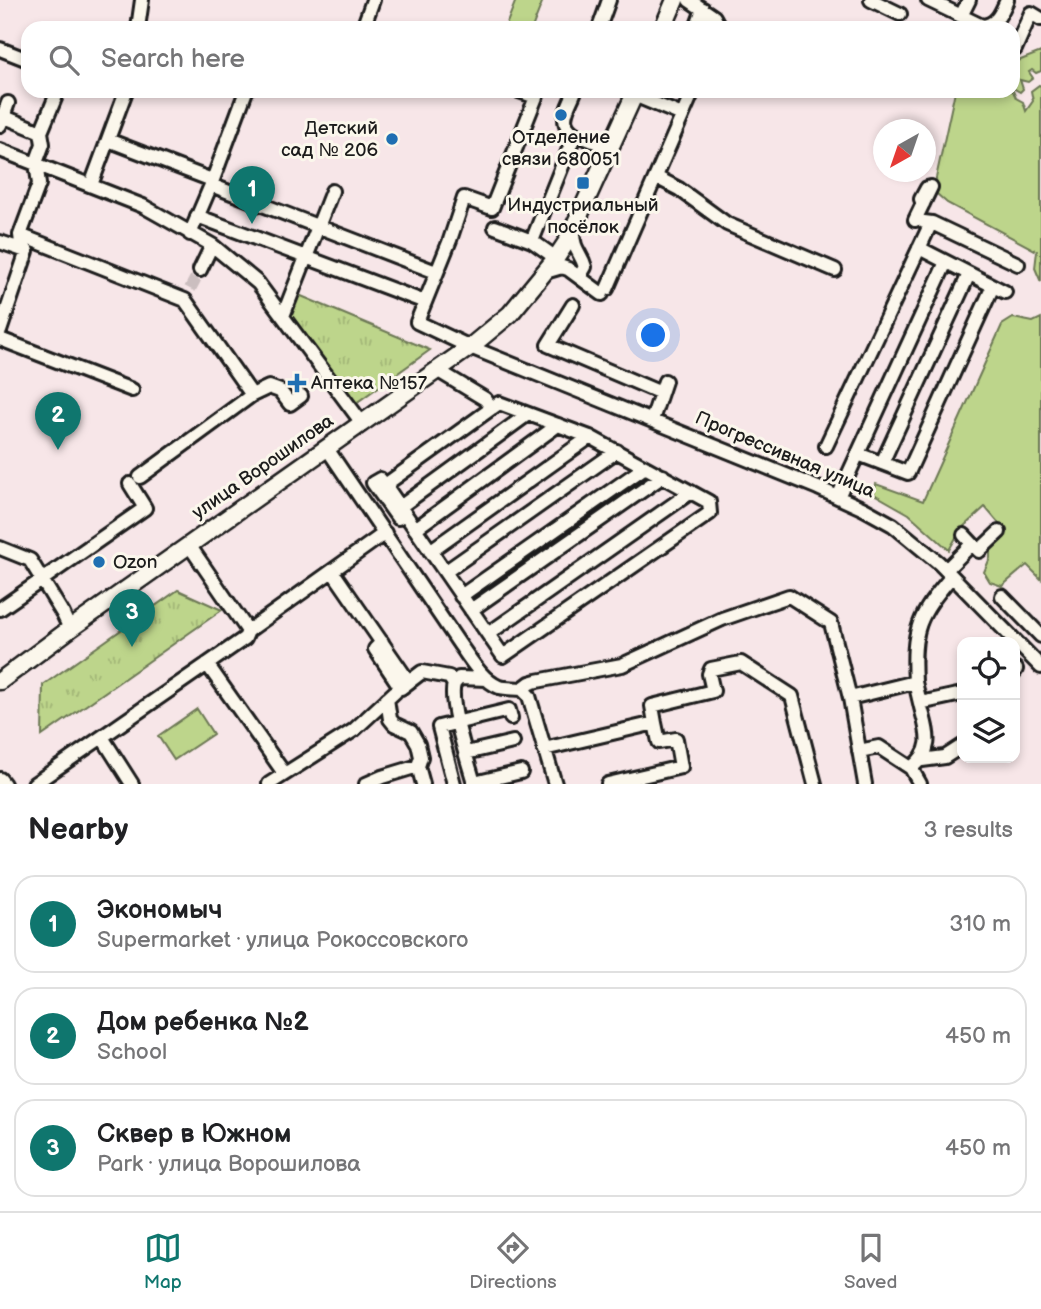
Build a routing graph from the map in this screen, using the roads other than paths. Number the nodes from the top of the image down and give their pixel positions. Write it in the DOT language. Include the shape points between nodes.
graph roads {
  1 [pos="142,0"];
  2 [pos="373,0"];
  3 [pos="675,0"];
  4 [pos="689,0"];
  5 [pos="872,0"];
  6 [pos="928,0"];
  7 [pos="969,0"];
  8 [pos="1007,0"];
  9 [pos="607,1"];
  10 [pos="704,7"];
  11 [pos="900,14"];
  12 [pos="961,16"];
  13 [pos="1041,19"];
  14 [pos="139,21"];
  15 [pos="366,21"];
  16 [pos="601,21"];
  17 [pos="666,21"];
  18 [pos="716,21"];
  19 [pos="972,21"];
  20 [pos="996,21"];
  21 [pos="1020,37"];
  22 [pos="0,49"];
  23 [pos="21,57"];
  24 [pos="55,98"];
  25 [pos="123,98"];
  26 [pos="243,98"];
  27 [pos="535,98"];
  28 [pos="573,98"];
  29 [pos="633,98"];
  30 [pos="646,98"];
  31 [pos="690,98"];
  32 [pos="8,103"];
  33 [pos="682,115"];
  34 [pos="1,119"];
  35 [pos="41,132"];
  36 [pos="575,134"];
  37 [pos="108,140"];
  38 [pos="0,150"];
  39 [pos="610,151"];
  40 [pos="36,163"];
  41 [pos="656,177"];
  42 [pos="211,182"];
  43 [pos="91,185"];
  44 [pos="332,191"];
  45 [pos="923,205"];
  46 [pos="197,216"];
  47 [pos="923,222"];
  48 [pos="576,224"];
  49 [pos="495,227"];
  50 [pos="318,228"];
  51 [pos="190,233"];
  52 [pos="20,235"];
  53 [pos="0,242"];
  54 [pos="532,242"];
  55 [pos="212,245"];
  56 [pos="919,248"];
  57 [pos="27,251"];
  58 [pos="307,257"];
  59 [pos="556,258"];
  60 [pos="946,262"];
  61 [pos="1018,264"];
  62 [pos="200,270"];
  63 [pos="835,270"];
  64 [pos="436,272"];
  65 [pos="545,272"];
  66 [pos="969,274"];
  67 [pos="579,277"];
  68 [pos="425,302"];
  69 [pos="573,305"];
  70 [pos="283,316"];
  71 [pos="0,331"];
  72 [pos="0,339"];
  73 [pos="470,347"];
  74 [pos="438,370"];
  75 [pos="132,390"];
  76 [pos="252,395"];
  77 [pos="300,396"];
  78 [pos="492,408"];
  79 [pos="528,414"];
  80 [pos="652,420"];
  81 [pos="362,423"];
  82 [pos="558,425"];
  83 [pos="590,437"];
  84 [pos="825,446"];
  85 [pos="326,447"];
  86 [pos="617,451"];
  87 [pos="858,454"];
  88 [pos="882,463"];
  89 [pos="645,467"];
  90 [pos="663,476"];
  91 [pos="691,492"];
  92 [pos="838,497"];
  93 [pos="402,510"];
  94 [pos="415,529"];
  95 [pos="999,532"];
  96 [pos="385,533"];
  97 [pos="189,545"];
  98 [pos="0,548"];
  99 [pos="430,551"];
  100 [pos="333,572"];
  101 [pos="445,572"];
  102 [pos="949,573"];
  103 [pos="42,580"];
  104 [pos="461,596"];
  105 [pos="1002,596"];
  106 [pos="0,609"];
  107 [pos="471,610"];
  108 [pos="70,629"];
  109 [pos="248,631"];
  110 [pos="488,634"];
  111 [pos="1041,636"];
  112 [pos="207,664"];
  113 [pos="1041,667"];
  114 [pos="487,679"];
  115 [pos="454,680"];
  116 [pos="0,681"];
  117 [pos="915,682"];
  118 [pos="522,689"];
  119 [pos="957,695"];
  120 [pos="850,698"];
  121 [pos="920,703"];
  122 [pos="511,718"];
  123 [pos="458,722"];
  124 [pos="655,723"];
  125 [pos="102,737"];
  126 [pos="513,742"];
  127 [pos="544,749"];
  128 [pos="957,749"];
  129 [pos="859,751"];
  130 [pos="466,753"];
  131 [pos="916,764"];
  132 [pos="418,766"];
  133 [pos="520,772"];
  134 [pos="284,773"];
  135 [pos="0,779"];
  136 [pos="382,780"];
  137 [pos="4,784"];
  138 [pos="34,784"];
  139 [pos="132,784"];
  140 [pos="269,784"];
  141 [pos="366,784"];
  142 [pos="422,784"];
  143 [pos="454,784"];
  144 [pos="555,784"];
  145 [pos="608,784"];
  146 [pos="815,784"];
  147 [pos="865,784"];
  148 [pos="920,784"];
  1 -- 14 [label="street"];
  2 -- 15 [label="street"];
  3 -- 17 [label="main road"];
  4 -- 10 [label="street"];
  5 -- 11 [label="street"];
  6 -- 12 [label="street"];
  7 -- 12 [label="street"];
  8 -- 20 [label="street"];
  9 -- 16 [label="street"];
  10 -- 18 [label="street"];
  12 -- 19 [label="street"];
  13 -- 21 [label="street" via="1031,13"];
  22 -- 23 [label="street"];
  24 -- 35 [label="street"];
  25 -- 37 [label="street"];
  26 -- 42 [label="street"];
  27 -- 64 [label="street" via="492,208 464,198"];
  28 -- 36 [label="street" via="565,121"];
  29 -- 39 [label="main road, улица Ворошилова"];
  30 -- 33 [label="street"];
  31 -- 33 [label="street"];
  32 -- 34 [label="street"];
  33 -- 41 [label="street"];
  34 -- 35 [label="street"];
  35 -- 40 [label="street" via="43,144"];
  36 -- 39 [label="street"];
  36 -- 54 [label="street"];
  37 -- 42 [label="street"];
  37 -- 43 [label="street"];
  38 -- 40 [label="street"];
  39 -- 48 [label="main road, улица Ворошилова"];
  40 -- 43 [label="street"];
  40 -- 52 [label="street" via="39,184"];
  41 -- 63 [label="street" via="727,224"];
  41 -- 67 [label="street" via="604,291"];
  42 -- 46 [label="street"];
  42 -- 50 [label="street"];
  43 -- 51 [label="street" via="143,206"];
  44 -- 50 [label="street"];
  45 -- 47 [label="street"];
  46 -- 51 [label="street"];
  46 -- 58 [label="street"];
  47 -- 56 [label="street"];
  47 -- 61 [label="street"];
  48 -- 59 [label="main road, улица Ворошилова"];
  48 -- 67 [label="street" via="575,247 585,267"];
  49 -- 54 [label="street"];
  50 -- 58 [label="street"];
  50 -- 64 [label="street"];
  51 -- 55 [label="street"];
  52 -- 57 [label="street"];
  52 -- 76 [label="street" via="187,294"];
  53 -- 57 [label="street"];
  54 -- 59 [label="street"];
  55 -- 62 [label="street"];
  55 -- 70 [label="street" via="258,283"];
  56 -- 60 [label="street"];
  56 -- 84 [label="street"];
  57 -- 71 [label="street"];
  58 -- 68 [label="street"];
  58 -- 70 [label="street"];
  59 -- 65 [label="main road, улица Ворошилова"];
  60 -- 66 [label="street"];
  60 -- 87 [label="street"];
  64 -- 68 [label="street"];
  65 -- 67 [label="street" via="562,267"];
  65 -- 73 [label="main road, улица Ворошилова" via="510,314"];
  66 -- 88 [label="street"];
  66 -- 88 [label="street" via="999,289 908,473"];
  68 -- 73 [label="street, Прогрессивная улица" via="417,322"];
  69 -- 80 [label="street" via="548,345 663,387"];
  70 -- 81 [label="street"];
  72 -- 75 [label="street"];
  73 -- 74 [label="main road, улица Ворошилова"];
  73 -- 80 [label="street, Прогрессивная улица"];
  74 -- 78 [label="street"];
  74 -- 81 [label="main road, улица Ворошилова"];
  76 -- 77 [label="street" via="269,387 280,391 289,404"];
  76 -- 103 [label="street" via="135,481 145,508"];
  78 -- 79 [label="street" via="499,403"];
  78 -- 93 [label="street" via="385,485 380,479 373,483 398,518"];
  79 -- 82 [label="street"];
  79 -- 93 [label="street"];
  80 -- 92 [label="street, Прогрессивная улица"];
  81 -- 85 [label="main road, улица Ворошилова"];
  82 -- 83 [label="street"];
  82 -- 94 [label="street"];
  83 -- 86 [label="street"];
  83 -- 99 [label="street"];
  85 -- 96 [label="street"];
  85 -- 97 [label="main road, улица Ворошилова"];
  86 -- 89 [label="street"];
  86 -- 101 [label="street"];
  87 -- 88 [label="street"];
  87 -- 92 [label="street"];
  89 -- 90 [label="street"];
  89 -- 104 [label="street"];
  90 -- 91 [label="street"];
  90 -- 107 [label="street"];
  91 -- 110 [label="street"];
  91 -- 110 [label="street" via="709,502 710,513 503,656"];
  92 -- 102 [label="street, Прогрессивная улица" via="893,525"];
  93 -- 94 [label="street"];
  94 -- 99 [label="street"];
  95 -- 102 [label="street" via="979,551 968,539"];
  96 -- 100 [label="street"];
  96 -- 114 [label="street"];
  97 -- 108 [label="main road, улица Ворошилова"];
  97 -- 109 [label="street"];
  98 -- 103 [label="street" via="30,560"];
  99 -- 101 [label="street"];
  100 -- 109 [label="street"];
  100 -- 115 [label="street" via="409,682 422,672"];
  101 -- 104 [label="street"];
  102 -- 113 [label="street, Прогрессивная улица"];
  102 -- 117 [label="street" via="917,629"];
  103 -- 106 [label="street"];
  103 -- 108 [label="street"];
  104 -- 107 [label="street"];
  105 -- 111 [label="street"];
  107 -- 110 [label="street"];
  108 -- 116 [label="main road, улица Ворошилова"];
  109 -- 112 [label="street"];
  112 -- 125 [label="street"];
  112 -- 134 [label="street"];
  114 -- 115 [label="street"];
  114 -- 118 [label="street" via="499,687"];
  115 -- 123 [label="street" via="452,697"];
  117 -- 120 [label="street"];
  117 -- 121 [label="street"];
  118 -- 120 [label="street" via="537,681 622,664 722,619 789,596 831,623"];
  118 -- 127 [label="street" via="529,696"];
  119 -- 121 [label="street"];
  120 -- 129 [label="street"];
  121 -- 131 [label="street" via="928,738 927,749"];
  122 -- 123 [label="street" via="509,710"];
  123 -- 130 [label="street"];
  123 -- 143 [label="street" via="439,727"];
  124 -- 127 [label="street"];
  124 -- 145 [label="street" via="659,742 676,739 681,767"];
  124 -- 146 [label="street" via="652,706 713,691 711,669 741,663 792,696"];
  125 -- 138 [label="street"];
  125 -- 139 [label="street"];
  126 -- 130 [label="street"];
  127 -- 144 [label="street"];
  128 -- 131 [label="street"];
  129 -- 131 [label="street" via="880,747"];
  129 -- 147 [label="street"];
  130 -- 133 [label="street" via="474,783"];
  131 -- 148 [label="street"];
  132 -- 134 [label="street" via="421,757 411,732 390,719 391,696 354,730"];
  132 -- 136 [label="street"];
  132 -- 142 [label="street"];
  134 -- 140 [label="street"];
  135 -- 137 [label="street"];
  136 -- 141 [label="street"];
}
